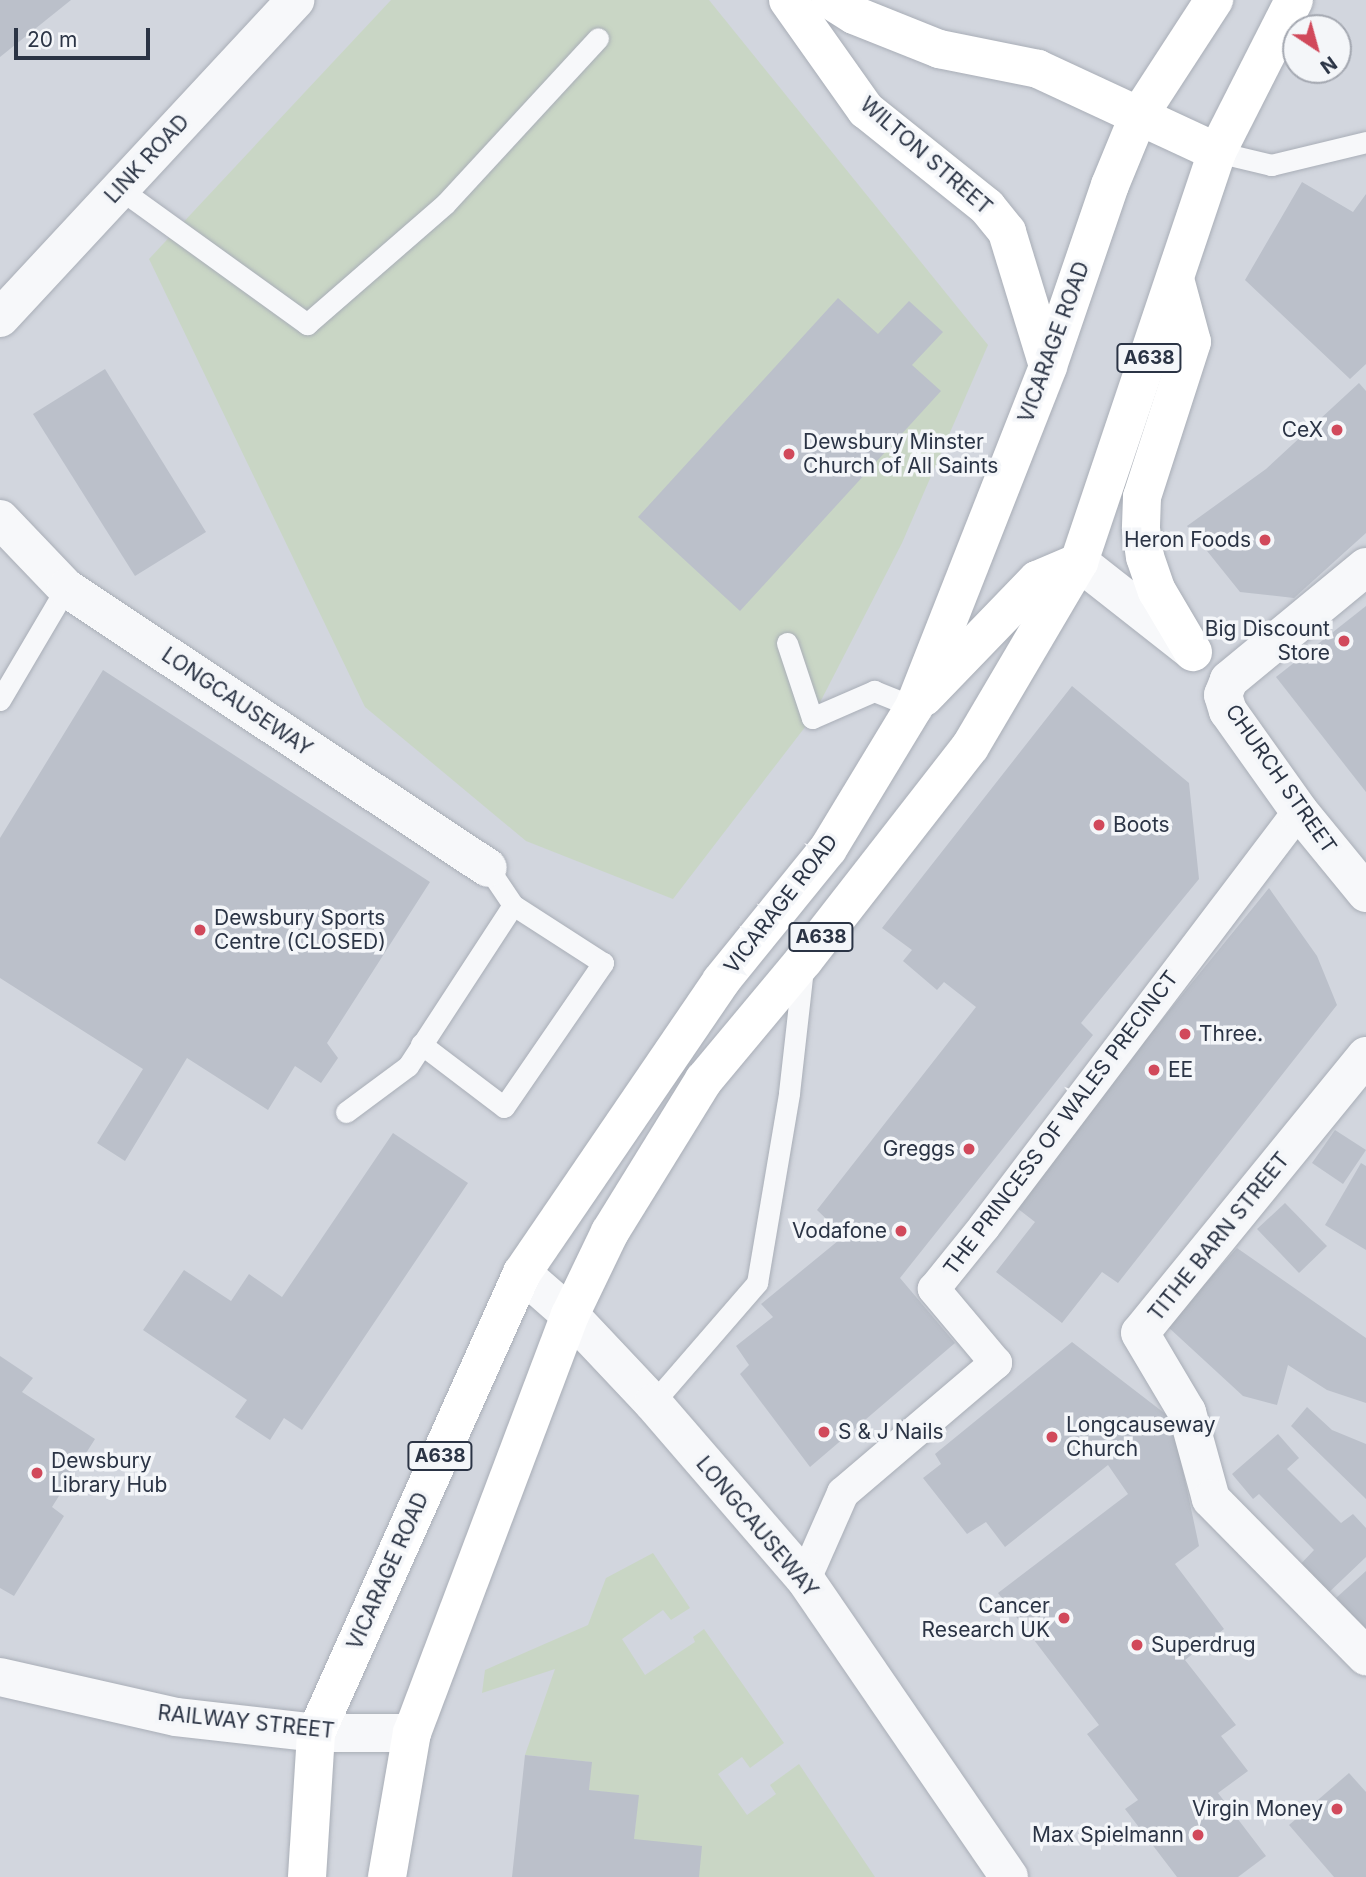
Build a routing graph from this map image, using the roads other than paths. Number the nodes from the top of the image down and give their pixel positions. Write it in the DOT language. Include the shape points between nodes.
graph roads {
  1 [pos="295,0"];
  2 [pos="788,0"];
  3 [pos="830,0"];
  4 [pos="1214,0"];
  5 [pos="1294,0"];
  6 [pos="598,38"];
  7 [pos="1138,117"];
  8 [pos="1366,142"];
  9 [pos="1217,152"];
  10 [pos="120,189"];
  11 [pos="1175,279"];
  12 [pos="0,318"];
  13 [pos="1048,366"];
  14 [pos="0,519"];
  15 [pos="1079,562"];
  16 [pos="1366,567"];
  17 [pos="66,588"];
  18 [pos="787,643"];
  19 [pos="1193,652"];
  20 [pos="1229,680"];
  21 [pos="0,700"];
  22 [pos="914,707"];
  23 [pos="1298,811"];
  24 [pos="488,868"];
  25 [pos="1366,893"];
  26 [pos="513,905"];
  27 [pos="804,960"];
  28 [pos="421,1044"];
  29 [pos="1366,1056"];
  30 [pos="346,1112"];
  31 [pos="522,1272"];
  32 [pos="570,1315"];
  33 [pos="653,1403"];
  34 [pos="805,1579"];
  35 [pos="1366,1656"];
  36 [pos="0,1677"];
  37 [pos="316,1732"];
  38 [pos="412,1733"];
  39 [pos="307,1877"];
  40 [pos="387,1877"];
  41 [pos="1009,1877"];
  1 -- 10 [label="street, LINK ROAD"];
  2 -- 13 [label="main road, WILTON STREET" via="866,110 987,207 1007,232"];
  3 -- 7 [label="main road" via="853,15 939,49 1038,69"];
  4 -- 7 [label="main road, A638"];
  5 -- 9 [label="main road, A638"];
  6 -- 10 [label="lane" via="446,203 307,324"];
  7 -- 9 [label="main road"];
  7 -- 13 [label="main road, VICARAGE ROAD / A638"];
  8 -- 9 [label="lane" via="1271,165"];
  9 -- 11 [label="main road, A638"];
  10 -- 12 [label="street, LINK ROAD"];
  11 -- 15 [label="main road, A638"];
  11 -- 19 [label="main road" via="1192,342 1142,497 1141,529 1157,591"];
  13 -- 22 [label="main road, VICARAGE ROAD / A638"];
  14 -- 17 [label="street, LONGCAUSEWAY"];
  15 -- 19 [label="street, CHURCH STREET"];
  15 -- 22 [label="main road" via="1037,580"];
  15 -- 27 [label="main road, A638" via="970,747"];
  16 -- 20 [label="street"];
  17 -- 21 [label="lane"];
  17 -- 24 [label="street, LONGCAUSEWAY"];
  18 -- 22 [label="lane" via="812,718 874,691"];
  19 -- 20 [label="street, CHURCH STREET"];
  20 -- 23 [label="street, CHURCH STREET" via="1223,695 1228,711"];
  22 -- 31 [label="main road, VICARAGE ROAD / A638" via="828,849 721,981"];
  23 -- 25 [label="street, CHURCH STREET"];
  23 -- 34 [label="street, THE PRINCESS OF WALES PRECINCT" via="934,1289 996,1363 843,1493"];
  24 -- 26 [label="lane"];
  26 -- 28 [label="lane"];
  26 -- 28 [label="lane" via="603,963 504,1107"];
  27 -- 32 [label="main road, A638" via="704,1080 610,1232"];
  27 -- 33 [label="lane" via="789,1093 758,1283"];
  28 -- 30 [label="lane" via="408,1066"];
  29 -- 35 [label="street, TITHE BARN STREET" via="1140,1333 1187,1412 1211,1499"];
  31 -- 32 [label="street, LONGCAUSEWAY"];
  31 -- 37 [label="main road, VICARAGE ROAD / A638"];
  32 -- 33 [label="street, LONGCAUSEWAY"];
  32 -- 38 [label="main road, A638"];
  33 -- 34 [label="street, LONGCAUSEWAY"];
  34 -- 41 [label="street, LONGCAUSEWAY"];
  36 -- 37 [label="street, RAILWAY STREET" via="176,1717"];
  37 -- 38 [label="street, RAILWAY STREET"];
  37 -- 39 [label="main road, A638"];
  38 -- 40 [label="main road, A638"];
}
